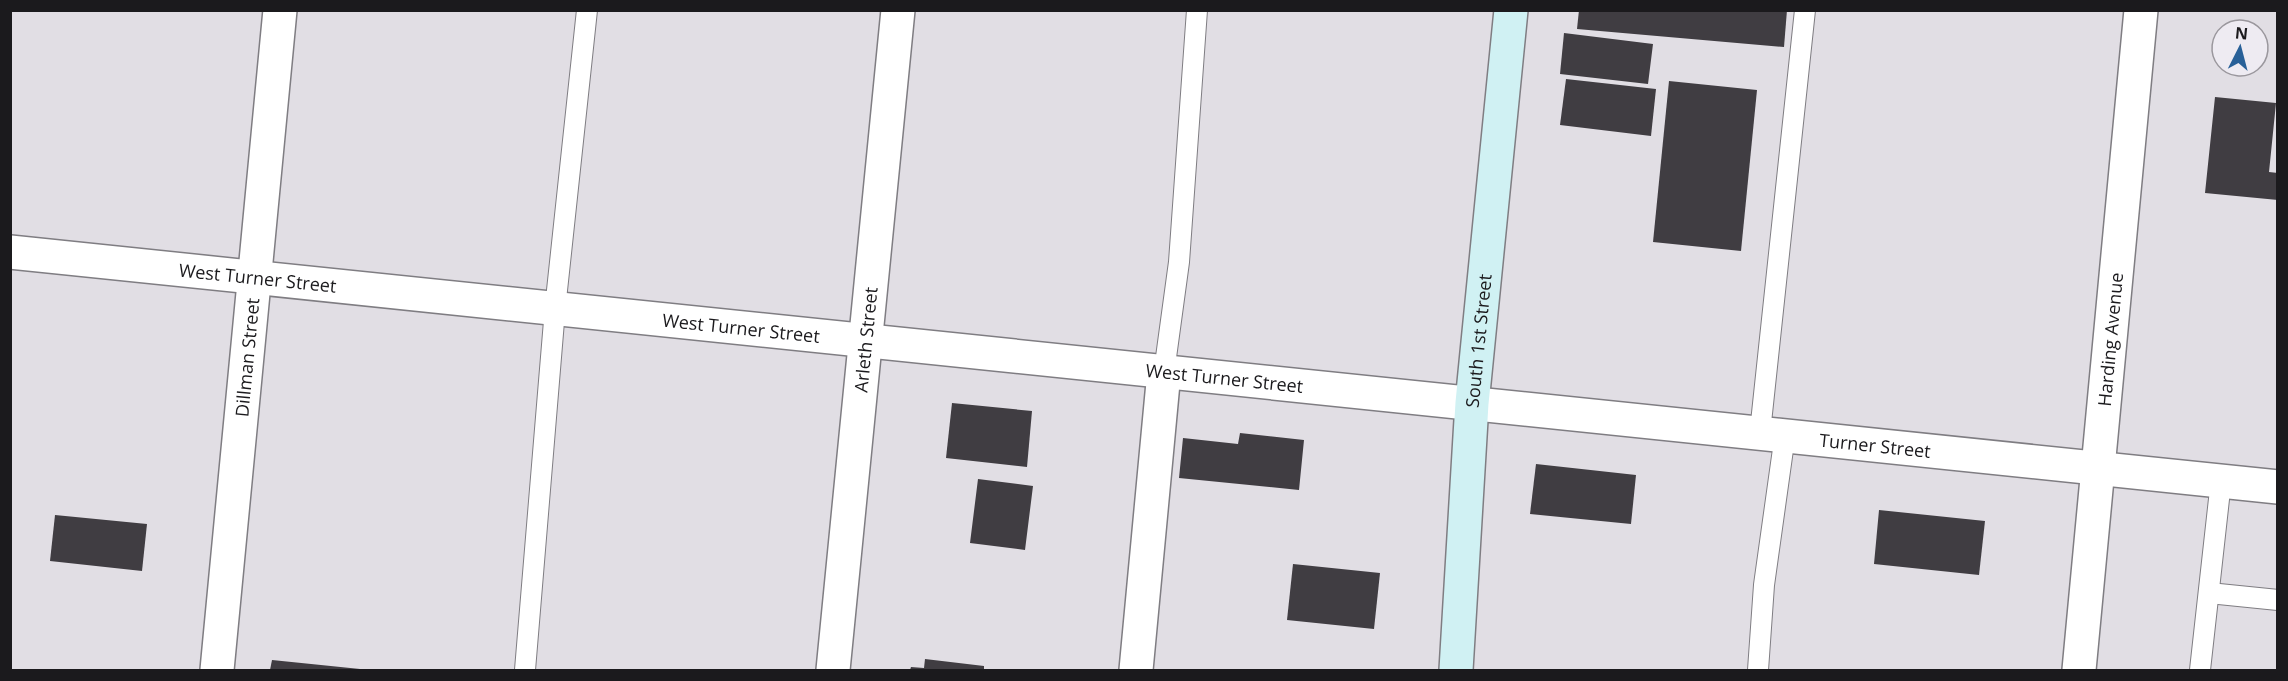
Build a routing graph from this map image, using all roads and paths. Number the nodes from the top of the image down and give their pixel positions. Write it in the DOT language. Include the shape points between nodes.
graph roads {
  1 [pos="280,10"];
  2 [pos="587,10"];
  3 [pos="898,10"];
  4 [pos="1197,10"];
  5 [pos="1511,10"];
  6 [pos="1805,10"];
  7 [pos="2141,10"];
  8 [pos="10,252"];
  9 [pos="255,276"];
  10 [pos="555,309"];
  11 [pos="867,342"];
  12 [pos="1164,372"];
  13 [pos="1472,403"];
  14 [pos="1773,433"];
  15 [pos="2098,467"];
  16 [pos="2221,481"];
  17 [pos="2277,487"];
  18 [pos="2209,593"];
  19 [pos="2277,600"];
  20 [pos="217,670"];
  21 [pos="525,670"];
  22 [pos="833,670"];
  23 [pos="1136,670"];
  24 [pos="1456,670"];
  25 [pos="1758,670"];
  26 [pos="2079,670"];
  27 [pos="2200,670"];
  1 -- 9 [label="street, Dillman Street"];
  2 -- 10 [label="lane"];
  3 -- 11 [label="street, Arleth Street"];
  4 -- 12 [label="lane" via="1179,262"];
  5 -- 13 [label="street, South 1st Street"];
  6 -- 14 [label="lane"];
  7 -- 15 [label="street, Harding Avenue"];
  8 -- 9 [label="street, West Turner Street"];
  9 -- 10 [label="street, West Turner Street"];
  9 -- 20 [label="street, Dillman Street"];
  10 -- 11 [label="street, West Turner Street"];
  10 -- 21 [label="lane"];
  11 -- 12 [label="street, West Turner Street"];
  11 -- 22 [label="street, Arleth Street"];
  12 -- 13 [label="street, West Turner Street"];
  12 -- 23 [label="street"];
  13 -- 14 [label="street, Turner Street"];
  13 -- 24 [label="street, South 1st Street"];
  14 -- 15 [label="street, Turner Street"];
  14 -- 25 [label="lane"];
  15 -- 16 [label="street, Turner Street"];
  15 -- 26 [label="street, Harding Avenue"];
  16 -- 17 [label="street, Turner Street"];
  16 -- 18 [label="lane"];
  18 -- 19 [label="lane"];
  18 -- 27 [label="lane"];
}
